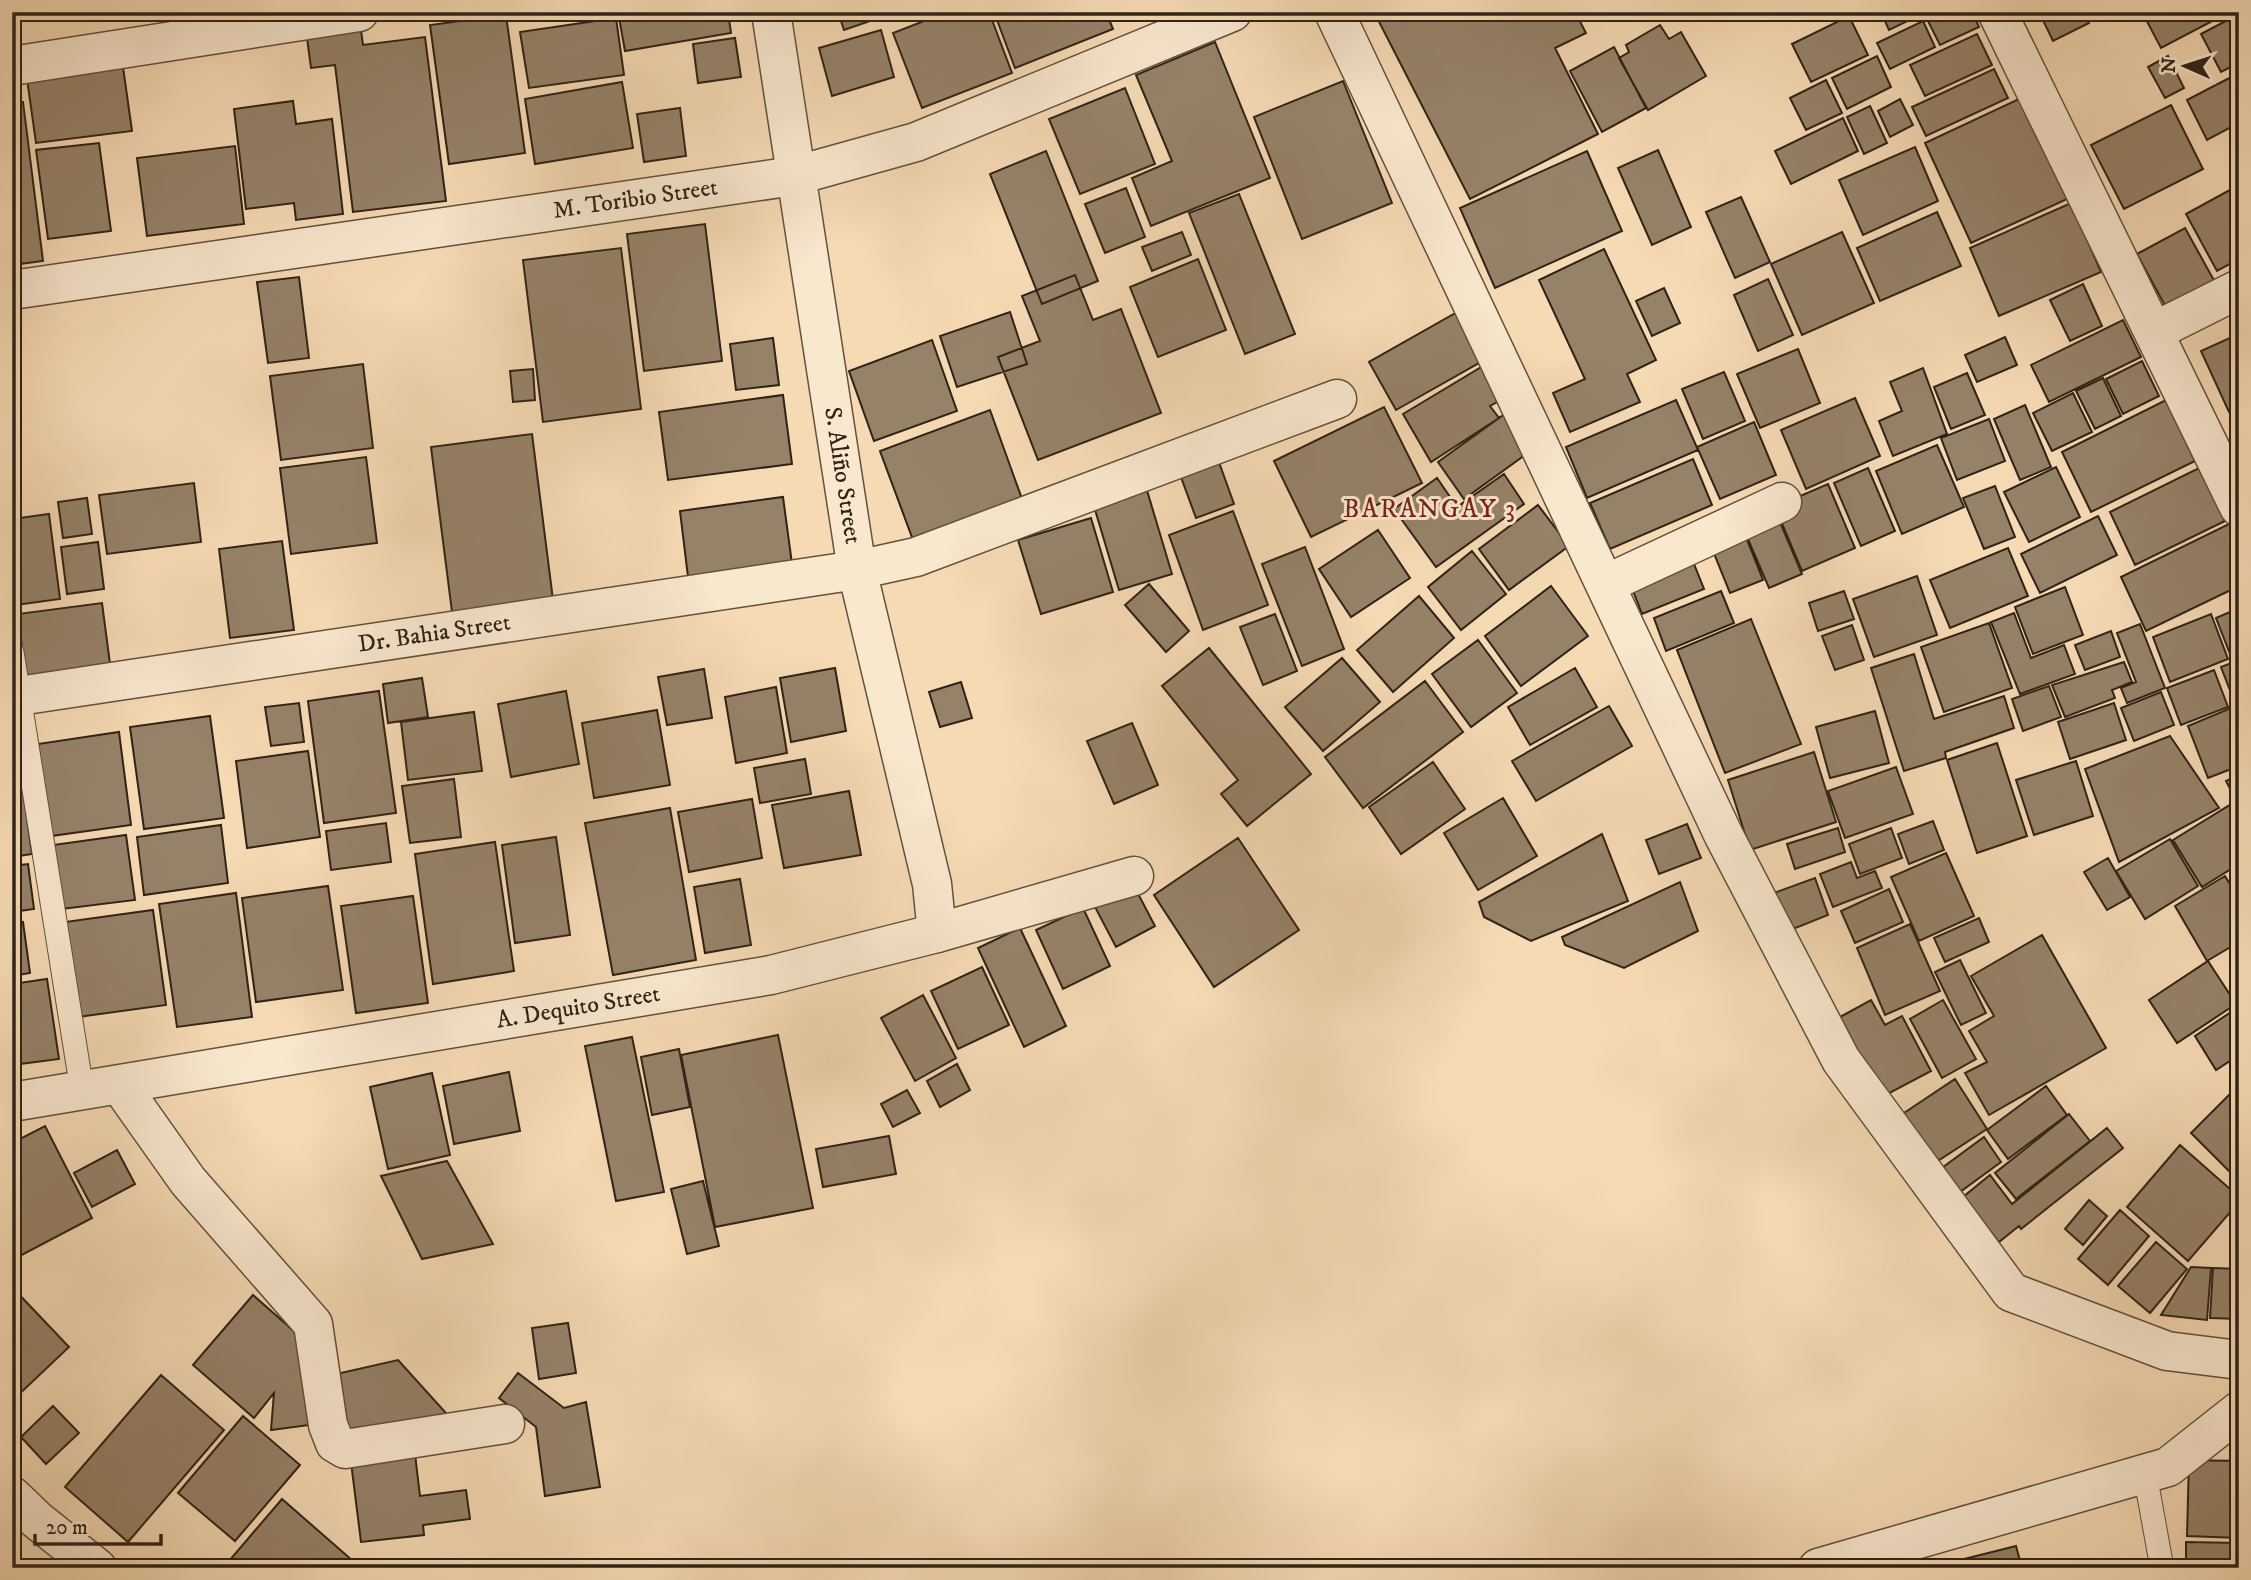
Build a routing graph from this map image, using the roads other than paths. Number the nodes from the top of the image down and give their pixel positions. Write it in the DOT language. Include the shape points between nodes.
graph roads {
  1 [pos="359,12"];
  2 [pos="771,12"];
  3 [pos="1232,12"];
  4 [pos="1334,12"];
  5 [pos="1997,12"];
  6 [pos="12,66"];
  7 [pos="794,176"];
  8 [pos="2239,289"];
  9 [pos="12,290"];
  10 [pos="2155,331"];
  11 [pos="1337,399"];
  12 [pos="1783,502"];
  13 [pos="2239,507"];
  14 [pos="857,570"];
  15 [pos="1606,584"];
  16 [pos="12,652"];
  17 [pos="16,696"];
  18 [pos="1134,876"];
  19 [pos="937,933"];
  20 [pos="120,1085"];
  21 [pos="82,1090"];
  22 [pos="12,1102"];
  23 [pos="2239,1360"];
  24 [pos="2239,1411"];
  25 [pos="505,1424"];
  26 [pos="2145,1474"];
  27 [pos="12,1496"];
  28 [pos="97,1568"];
  29 [pos="1818,1568"];
  30 [pos="2162,1568"];
  1 -- 6 [label="street"];
  2 -- 7 [label="street, S. Aliño Street"];
  3 -- 7 [label="street, M. Toribio Street" via="916,142"];
  4 -- 15 [label="street"];
  5 -- 10 [label="street"];
  7 -- 9 [label="street, M. Toribio Street"];
  7 -- 14 [label="street, S. Aliño Street"];
  8 -- 10 [label="street"];
  10 -- 13 [label="street"];
  11 -- 14 [label="street, Dr. Bahia Street" via="916,557"];
  12 -- 15 [label="street"];
  14 -- 17 [label="street, Dr. Bahia Street"];
  14 -- 19 [label="street, S. Aliño Street" via="932,884"];
  15 -- 23 [label="street" via="1724,836 1841,1060 2011,1292 2167,1351"];
  16 -- 17 [label="lane"];
  17 -- 21 [label="lane"];
  18 -- 19 [label="street, A. Dequito Street"];
  19 -- 20 [label="street, A. Dequito Street" via="771,975"];
  20 -- 21 [label="street, A. Dequito Street"];
  20 -- 25 [label="street" via="188,1181 313,1324 328,1425 335,1443 345,1449"];
  21 -- 22 [label="street, A. Dequito Street"];
  24 -- 26 [label="street" via="2168,1467"];
  26 -- 29 [label="street"];
  26 -- 30 [label="lane"];
  27 -- 28 [label="street"];
}
